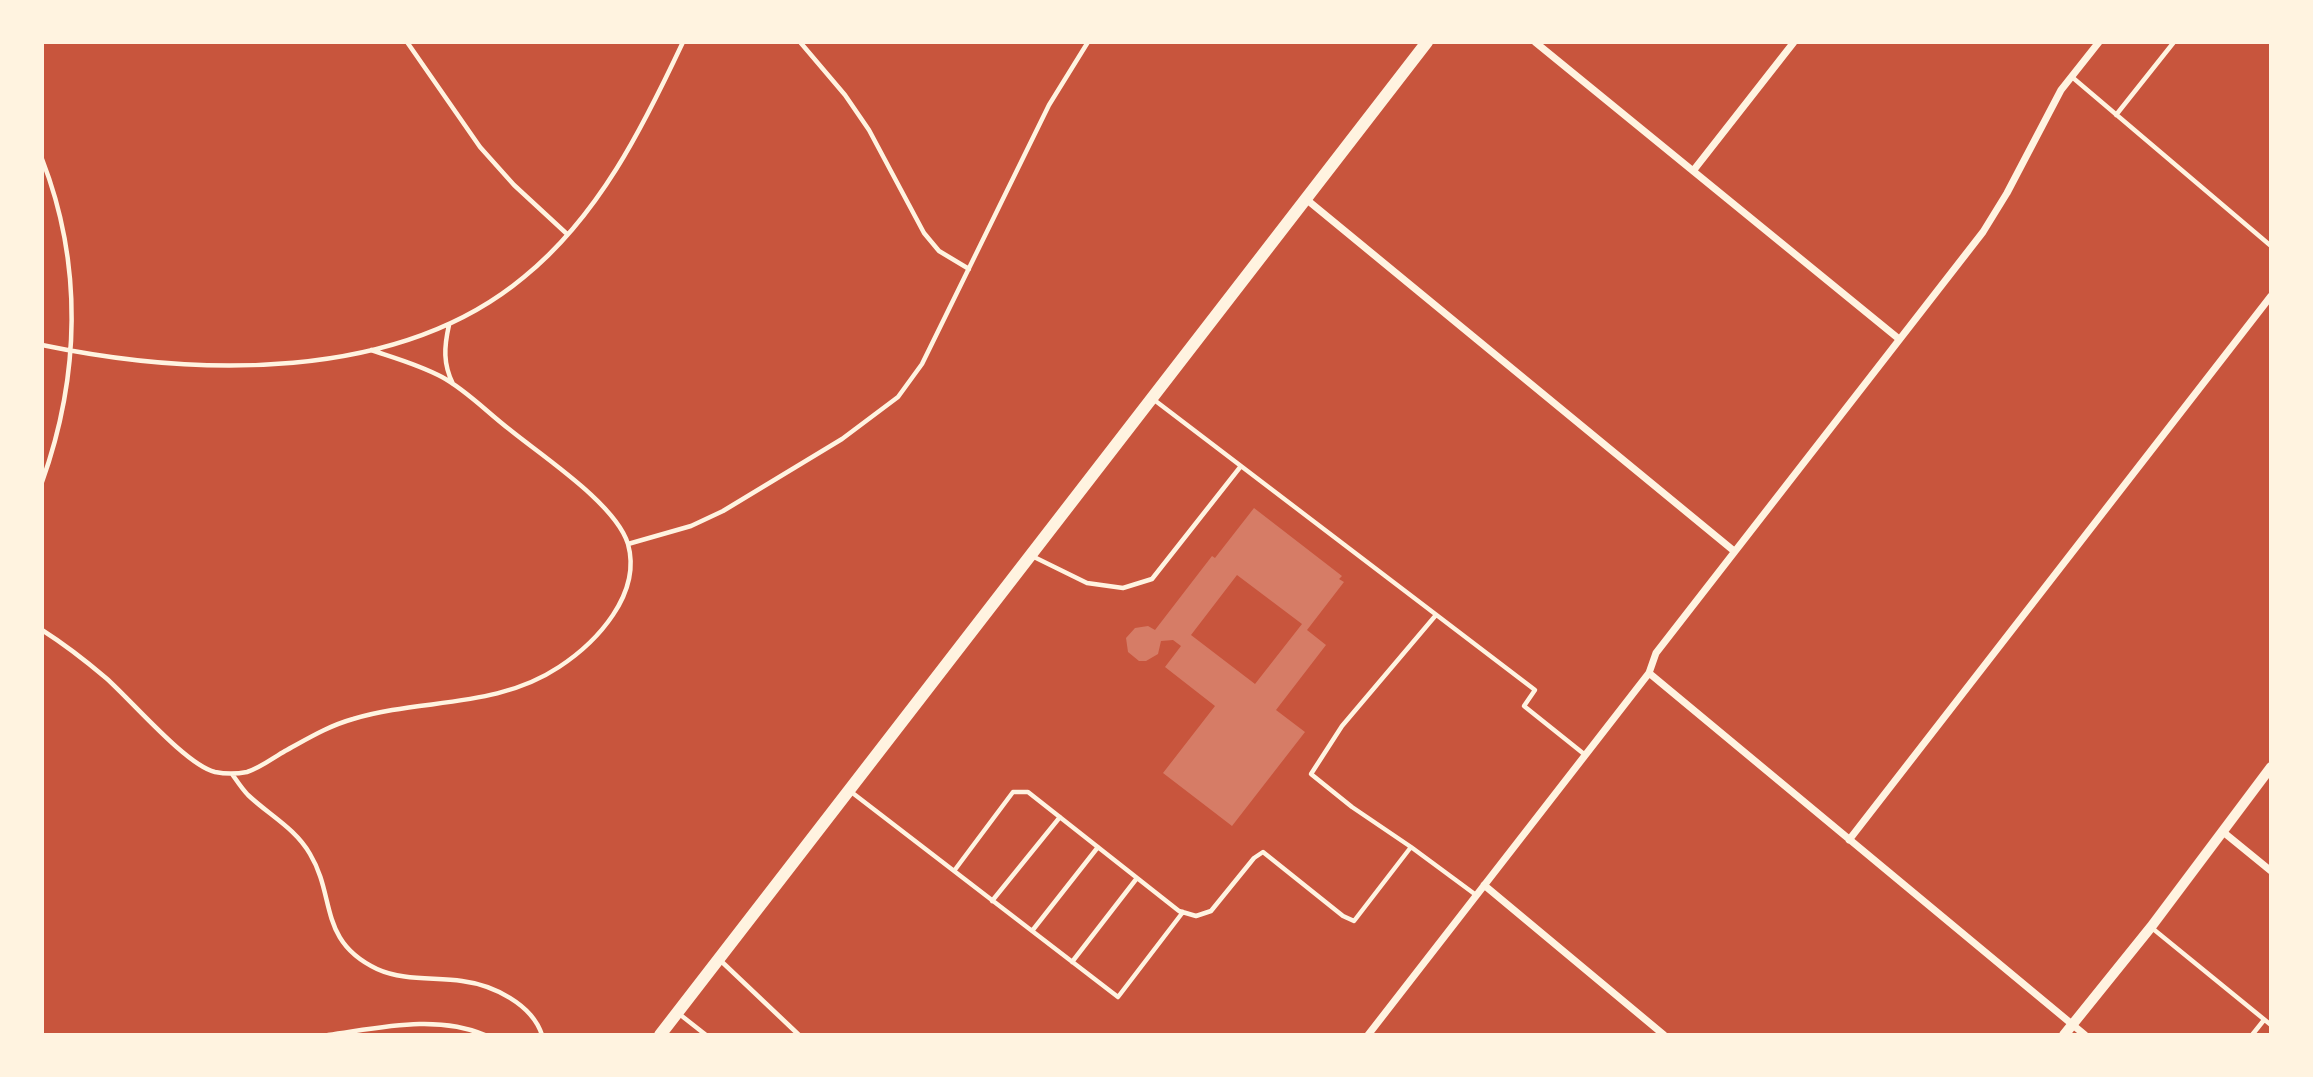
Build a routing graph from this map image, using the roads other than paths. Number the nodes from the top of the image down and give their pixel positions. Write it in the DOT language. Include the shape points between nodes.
graph roads {
  1 [pos="407,42"];
  2 [pos="683,42"];
  3 [pos="800,42"];
  4 [pos="1088,42"];
  5 [pos="1427,42"];
  6 [pos="1535,42"];
  7 [pos="1794,42"];
  8 [pos="2099,42"];
  9 [pos="2174,42"];
  10 [pos="2071,77"];
  11 [pos="2116,115"];
  12 [pos="42,159"];
  13 [pos="1693,171"];
  14 [pos="1306,199"];
  15 [pos="567,234"];
  16 [pos="2271,246"];
  17 [pos="969,269"];
  18 [pos="2271,296"];
  19 [pos="449,325"];
  20 [pos="1899,339"];
  21 [pos="42,345"];
  22 [pos="371,350"];
  23 [pos="71,351"];
  24 [pos="454,385"];
  25 [pos="1152,398"];
  26 [pos="1241,466"];
  27 [pos="42,482"];
  28 [pos="628,544"];
  29 [pos="1734,551"];
  30 [pos="1031,555"];
  31 [pos="1436,615"];
  32 [pos="42,629"];
  33 [pos="1649,673"];
  34 [pos="1584,754"];
  35 [pos="2271,767"];
  36 [pos="232,774"];
  37 [pos="849,790"];
  38 [pos="1059,817"];
  39 [pos="2222,831"];
  40 [pos="1849,840"];
  41 [pos="1098,847"];
  42 [pos="1411,847"];
  43 [pos="954,871"];
  44 [pos="2271,871"];
  45 [pos="1137,878"];
  46 [pos="1484,885"];
  47 [pos="1476,895"];
  48 [pos="992,901"];
  49 [pos="1183,912"];
  50 [pos="2151,927"];
  51 [pos="1032,931"];
  52 [pos="719,959"];
  53 [pos="1072,962"];
  54 [pos="678,1013"];
  55 [pos="2264,1020"];
  56 [pos="2072,1025"];
  57 [pos="2271,1025"];
  58 [pos="328,1035"];
  59 [pos="485,1035"];
  60 [pos="542,1035"];
  61 [pos="660,1035"];
  62 [pos="706,1035"];
  63 [pos="799,1035"];
  64 [pos="1368,1035"];
  65 [pos="1664,1035"];
  66 [pos="2064,1035"];
  67 [pos="2085,1035"];
  68 [pos="2252,1035"];
  1 -- 15 [label="lane" via="480,147"];
  2 -- 15 [label="lane" via="639,132 600,194"];
  3 -- 17 [label="lane" via="869,130 924,233 939,251"];
  4 -- 17 [label="lane" via="1049,105"];
  5 -- 14 [label="main road"];
  6 -- 13 [label="street"];
  7 -- 13 [label="street"];
  8 -- 10 [label="street"];
  9 -- 11 [label="lane"];
  10 -- 11 [label="lane"];
  10 -- 20 [label="street" via="1983,232"];
  11 -- 16 [label="lane"];
  12 -- 23 [label="lane" via="69,256"];
  13 -- 20 [label="street"];
  14 -- 25 [label="main road"];
  14 -- 29 [label="street"];
  15 -- 19 [label="lane" via="525,276 481,309"];
  17 -- 28 [label="lane" via="922,364 886,409 723,511 691,526"];
  18 -- 40 [label="street"];
  19 -- 22 [label="lane"];
  19 -- 24 [label="lane" via="444,358"];
  20 -- 29 [label="street"];
  21 -- 23 [label="lane"];
  22 -- 23 [label="lane" via="255,364 143,363"];
  22 -- 24 [label="lane" via="423,368"];
  23 -- 27 [label="lane" via="59,428"];
  24 -- 28 [label="lane" via="602,506"];
  25 -- 26 [label="lane"];
  25 -- 30 [label="main road"];
  26 -- 30 [label="lane" via="1152,579 1124,588 1087,583"];
  26 -- 31 [label="lane"];
  28 -- 36 [label="lane" via="628,573 617,610 593,640 559,667 494,696 351,719 248,772"];
  29 -- 33 [label="street" via="1656,653"];
  30 -- 37 [label="main road"];
  31 -- 34 [label="lane" via="1535,690 1524,706"];
  31 -- 42 [label="lane" via="1342,726 1311,774"];
  32 -- 36 [label="lane" via="106,678 193,761"];
  33 -- 34 [label="street"];
  33 -- 40 [label="street"];
  34 -- 46 [label="street"];
  35 -- 39 [label="street"];
  36 -- 60 [label="lane" via="246,793 300,841 317,870 330,920 363,960 394,975 464,981 504,995 520,1004"];
  37 -- 43 [label="lane"];
  37 -- 52 [label="main road"];
  38 -- 41 [label="lane"];
  38 -- 43 [label="lane" via="1028,792 1013,792"];
  38 -- 48 [label="lane"];
  39 -- 44 [label="street"];
  39 -- 50 [label="street"];
  40 -- 56 [label="street"];
  41 -- 45 [label="lane"];
  41 -- 51 [label="lane"];
  42 -- 47 [label="lane"];
  42 -- 49 [label="lane" via="1354,921 1263,852 1211,911 1196,916"];
  43 -- 48 [label="lane"];
  45 -- 49 [label="lane"];
  45 -- 53 [label="lane"];
  46 -- 47 [label="street"];
  46 -- 65 [label="street"];
  47 -- 64 [label="street"];
  48 -- 51 [label="lane"];
  49 -- 53 [label="lane" via="1118,998"];
  50 -- 55 [label="lane"];
  50 -- 56 [label="street"];
  51 -- 53 [label="lane"];
  52 -- 54 [label="main road"];
  52 -- 63 [label="lane"];
  54 -- 61 [label="main road"];
  54 -- 62 [label="lane"];
  55 -- 57 [label="lane"];
  55 -- 68 [label="lane"];
  56 -- 66 [label="street"];
  56 -- 67 [label="street"];
  58 -- 59 [label="lane" via="444,1024"];
}
